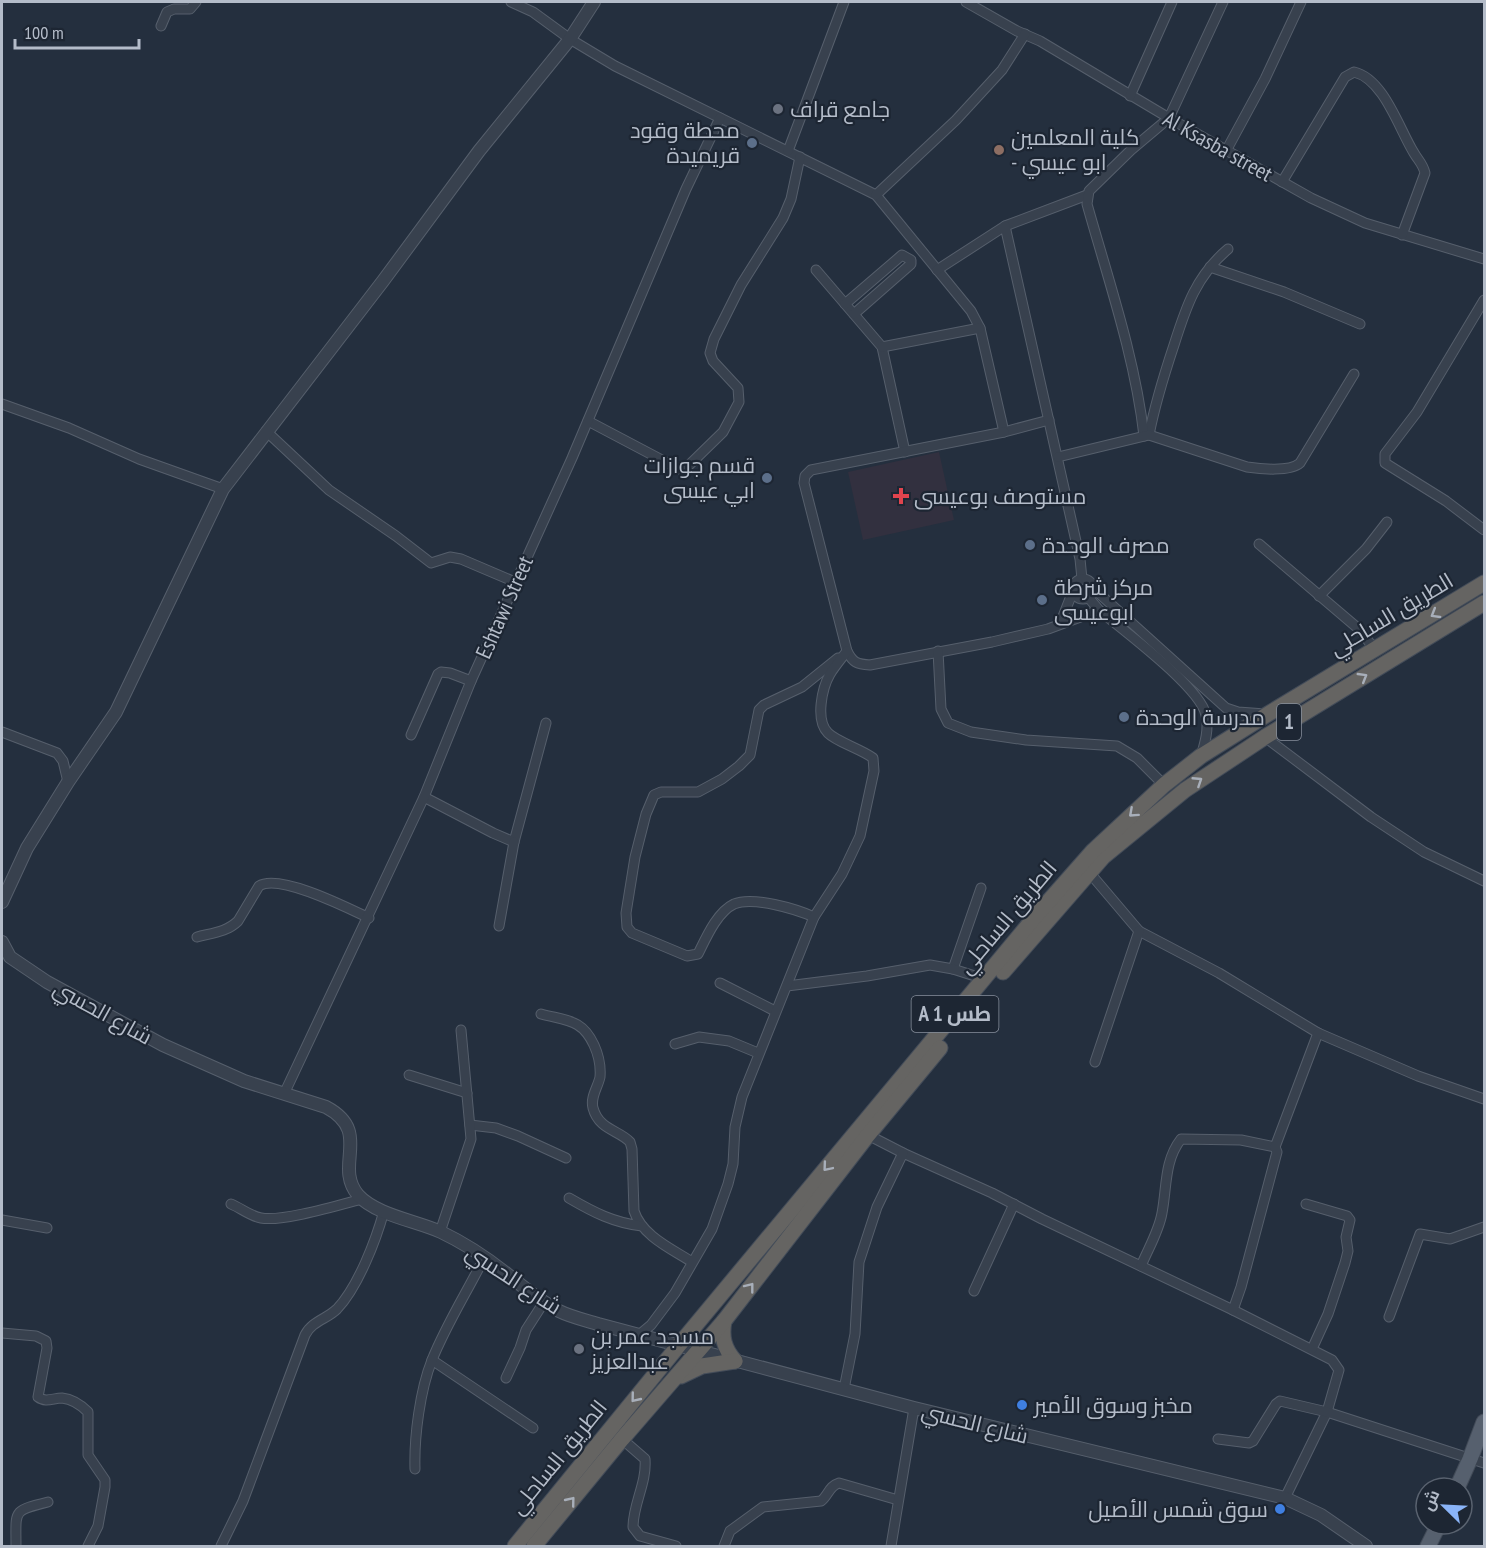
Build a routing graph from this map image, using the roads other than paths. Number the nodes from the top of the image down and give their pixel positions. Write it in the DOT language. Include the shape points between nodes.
graph roads {
  1 [pos="196,2"];
  2 [pos="511,2"];
  3 [pos="594,2"];
  4 [pos="844,2"];
  5 [pos="966,2"];
  6 [pos="1172,2"];
  7 [pos="1223,2"];
  8 [pos="1301,2"];
  9 [pos="161,26"];
  10 [pos="1024,34"];
  11 [pos="570,39"];
  12 [pos="1130,96"];
  13 [pos="720,118"];
  14 [pos="1169,118"];
  15 [pos="788,151"];
  16 [pos="1226,151"];
  17 [pos="800,157"];
  18 [pos="1282,182"];
  19 [pos="876,195"];
  20 [pos="1087,195"];
  21 [pos="1005,226"];
  22 [pos="1402,235"];
  23 [pos="1228,249"];
  24 [pos="1485,259"];
  25 [pos="1210,267"];
  26 [pos="816,270"];
  27 [pos="936,270"];
  28 [pos="1485,300"];
  29 [pos="845,304"];
  30 [pos="854,314"];
  31 [pos="1360,324"];
  32 [pos="980,328"];
  33 [pos="882,347"];
  34 [pos="1354,374"];
  35 [pos="2,404"];
  36 [pos="1049,420"];
  37 [pos="588,421"];
  38 [pos="266,431"];
  39 [pos="1004,432"];
  40 [pos="1146,435"];
  41 [pos="905,452"];
  42 [pos="1058,457"];
  43 [pos="223,489"];
  44 [pos="1387,522"];
  45 [pos="1485,530"];
  46 [pos="1259,544"];
  47 [pos="1082,579"];
  48 [pos="515,582"];
  49 [pos="1485,583"];
  50 [pos="1073,591"];
  51 [pos="1088,594"];
  52 [pos="1319,596"];
  53 [pos="1485,603"];
  54 [pos="1099,610"];
  55 [pos="1081,616"];
  56 [pos="1060,624"];
  57 [pos="1375,650"];
  58 [pos="847,651"];
  59 [pos="938,651"];
  60 [pos="471,681"];
  61 [pos="1268,714"];
  62 [pos="546,723"];
  63 [pos="2,732"];
  64 [pos="411,735"];
  65 [pos="1265,737"];
  66 [pos="1201,756"];
  67 [pos="68,782"];
  68 [pos="1164,785"];
  69 [pos="424,797"];
  70 [pos="514,842"];
  71 [pos="1103,857"];
  72 [pos="1089,872"];
  73 [pos="1485,881"];
  74 [pos="981,888"];
  75 [pos="2,902"];
  76 [pos="814,917"];
  77 [pos="369,918"];
  78 [pos="498,926"];
  79 [pos="1140,931"];
  80 [pos="197,937"];
  81 [pos="2,942"];
  82 [pos="6,956"];
  83 [pos="953,969"];
  84 [pos="984,979"];
  85 [pos="720,983"];
  86 [pos="787,986"];
  87 [pos="775,1011"];
  88 [pos="541,1014"];
  89 [pos="461,1030"];
  90 [pos="1318,1033"];
  91 [pos="675,1044"];
  92 [pos="758,1053"];
  93 [pos="1095,1062"];
  94 [pos="409,1075"];
  95 [pos="467,1093"];
  96 [pos="284,1094"];
  97 [pos="1485,1100"];
  98 [pos="470,1125"];
  99 [pos="868,1135"];
  100 [pos="1275,1148"];
  101 [pos="903,1153"];
  102 [pos="566,1158"];
  103 [pos="569,1198"];
  104 [pos="362,1199"];
  105 [pos="231,1204"];
  106 [pos="1014,1204"];
  107 [pos="1306,1204"];
  108 [pos="384,1211"];
  109 [pos="2,1220"];
  110 [pos="642,1226"];
  111 [pos="1485,1227"];
  112 [pos="47,1228"];
  113 [pos="440,1232"];
  114 [pos="484,1258"];
  115 [pos="692,1262"];
  116 [pos="1141,1266"];
  117 [pos="974,1291"];
  118 [pos="544,1302"];
  119 [pos="1233,1310"];
  120 [pos="1389,1317"];
  121 [pos="724,1321"];
  122 [pos="2,1333"];
  123 [pos="639,1335"];
  124 [pos="679,1345"];
  125 [pos="1312,1349"];
  126 [pos="698,1350"];
  127 [pos="432,1360"];
  128 [pos="735,1361"];
  129 [pos="506,1378"];
  130 [pos="673,1381"];
  131 [pos="844,1389"];
  132 [pos="914,1408"];
  133 [pos="1327,1412"];
  134 [pos="1485,1422"];
  135 [pos="533,1428"];
  136 [pos="622,1439"];
  137 [pos="1218,1439"];
  138 [pos="1478,1461"];
  139 [pos="415,1469"];
  140 [pos="1466,1476"];
  141 [pos="1285,1498"];
  142 [pos="898,1500"];
  143 [pos="48,1502"];
  144 [pos="16,1546"];
  145 [pos="88,1546"];
  146 [pos="221,1546"];
  147 [pos="515,1546"];
  148 [pos="534,1546"];
  149 [pos="676,1546"];
  150 [pos="724,1546"];
  151 [pos="891,1546"];
  152 [pos="1366,1546"];
  1 -- 9 [label="street" via="190,9 167,12"];
  2 -- 11 [label="street" via="533,12"];
  3 -- 11 [label="street"];
  4 -- 15 [label="street"];
  5 -- 10 [label="street, Al Ksasba street"];
  6 -- 12 [label="street"];
  7 -- 14 [label="street"];
  8 -- 16 [label="street"];
  10 -- 12 [label="street, Al Ksasba street"];
  10 -- 19 [label="street" via="1002,70"];
  11 -- 13 [label="street"];
  11 -- 38 [label="street" via="479,150"];
  12 -- 14 [label="street, Al Ksasba street"];
  13 -- 15 [label="street"];
  13 -- 37 [label="street, Eshtawi Street"];
  14 -- 16 [label="street, Al Ksasba street"];
  14 -- 20 [label="street"];
  15 -- 17 [label="street"];
  16 -- 18 [label="street, Al Ksasba street"];
  17 -- 19 [label="street"];
  17 -- 37 [label="street" via="783,218 741,285 710,353 712,361 740,392 723,432 684,470"];
  18 -- 22 [label="street, Al Ksasba street" via="1365,223"];
  18 -- 22 [label="street" via="1345,77 1354,72 1360,74 1376,87 1424,166"];
  19 -- 27 [label="street"];
  20 -- 21 [label="street"];
  20 -- 40 [label="street"];
  21 -- 27 [label="street"];
  21 -- 36 [label="street"];
  22 -- 24 [label="street, Al Ksasba street"];
  23 -- 25 [label="street"];
  25 -- 31 [label="street"];
  25 -- 40 [label="street" via="1186,307"];
  26 -- 29 [label="street"];
  27 -- 32 [label="street" via="971,311"];
  28 -- 45 [label="street" via="1384,459"];
  29 -- 30 [label="street"];
  29 -- 30 [label="street" via="902,255 911,260"];
  30 -- 33 [label="street"];
  32 -- 33 [label="street"];
  32 -- 39 [label="street"];
  33 -- 41 [label="street"];
  34 -- 40 [label="street" via="1295,467 1247,467"];
  35 -- 43 [label="street"];
  36 -- 39 [label="street"];
  36 -- 42 [label="street"];
  37 -- 48 [label="street, Eshtawi Street"];
  38 -- 43 [label="street"];
  38 -- 48 [label="street" via="328,490 431,563 450,557 461,559"];
  39 -- 41 [label="street"];
  40 -- 42 [label="street"];
  41 -- 58 [label="street" via="811,471 805,476"];
  42 -- 47 [label="street"];
  43 -- 67 [label="street" via="116,712"];
  44 -- 52 [label="street"];
  46 -- 52 [label="street"];
  47 -- 50 [label="street" via="1075,583"];
  47 -- 51 [label="street" via="1090,581"];
  48 -- 60 [label="street, Eshtawi Street"];
  49 -- 57 [label="highway, الطريق الساحلي / A 1 طس, one-way"];
  50 -- 51 [label="street" via="1077,597"];
  50 -- 56 [label="street"];
  51 -- 54 [label="street"];
  51 -- 55 [label="street"];
  51 -- 61 [label="street" via="1226,708"];
  52 -- 57 [label="street" via="1360,630"];
  65 -- 53 [label="highway, الطريق الساحلي / 1, one-way"];
  54 -- 55 [label="street"];
  54 -- 66 [label="street" via="1180,679 1201,702 1207,728"];
  55 -- 56 [label="street"];
  56 -- 59 [label="street"];
  57 -- 61 [label="highway, الطريق الساحلي / A 1 طس"];
  58 -- 59 [label="street" via="857,664 870,665"];
  58 -- 76 [label="street" via="829,676 821,702 822,723 828,733 873,758 874,771 860,836 842,874"];
  58 -- 76 [label="street" via="802,687 759,710 750,755 722,779 698,792 654,795 646,814 626,913 627,927 632,933 687,956 698,954 723,913 733,905 744,902 781,906"];
  59 -- 68 [label="street" via="940,709 948,723 971,732 1026,740 1117,746 1137,758"];
  60 -- 64 [label="street" via="450,673 438,674"];
  60 -- 69 [label="street, Eshtawi Street"];
  61 -- 66 [label="highway, الطريق الساحلي / A 1 طس"];
  62 -- 70 [label="street"];
  63 -- 67 [label="street" via="57,753"];
  71 -- 65 [label="highway, الطريق الساحلي / 1, one-way" via="1185,790"];
  65 -- 73 [label="street" via="1424,852"];
  66 -- 68 [label="highway, الطريق الساحلي / A 1 طس"];
  67 -- 75 [label="street" via="27,848"];
  68 -- 84 [label="highway, الطريق الساحلي / A 1 طس, one-way" via="1093,851"];
  69 -- 70 [label="street"];
  69 -- 77 [label="street, Eshtawi Street"];
  70 -- 78 [label="street"];
  71 -- 72 [label="highway, الطريق الساحلي / A 1 طس"];
  72 -- 79 [label="street"];
  72 -- 99 [label="highway, الطريق الساحلي / A 1 طس"];
  74 -- 83 [label="street"];
  76 -- 86 [label="street"];
  77 -- 80 [label="street" via="323,895 263,883 234,926"];
  77 -- 96 [label="street, Eshtawi Street"];
  79 -- 90 [label="street"];
  79 -- 93 [label="street"];
  81 -- 82 [label="street, شارع الحسي"];
  82 -- 96 [label="street, شارع الحسي" via="163,1045 214,1069"];
  83 -- 84 [label="street"];
  83 -- 86 [label="street" via="930,965"];
  84 -- 124 [label="highway, الطريق الساحلي / A 1 طس, one-way"];
  85 -- 87 [label="street"];
  86 -- 87 [label="street"];
  87 -- 92 [label="street"];
  88 -- 110 [label="street" via="577,1023 589,1034 601,1063 593,1108 605,1127 630,1142 634,1211"];
  89 -- 95 [label="street"];
  90 -- 97 [label="street"];
  90 -- 100 [label="street"];
  91 -- 92 [label="street" via="699,1038 729,1041"];
  92 -- 115 [label="street" via="735,1127 728,1184 712,1229"];
  94 -- 95 [label="street"];
  95 -- 98 [label="street"];
  96 -- 104 [label="street, شارع الحسي" via="326,1107 346,1122 351,1149 349,1176"];
  98 -- 102 [label="street" via="496,1128"];
  98 -- 113 [label="street" via="471,1139 464,1165"];
  99 -- 101 [label="street"];
  121 -- 99 [label="highway, الطريق الساحلي / A 1 طس, one-way"];
  100 -- 116 [label="street" via="1241,1140 1181,1139 1168,1166 1162,1213"];
  100 -- 119 [label="street"];
  101 -- 106 [label="street"];
  101 -- 131 [label="street" via="869,1226 859,1262 855,1334"];
  103 -- 110 [label="street" via="621,1223"];
  104 -- 105 [label="street" via="264,1218"];
  104 -- 108 [label="street, شارع الحسي"];
  106 -- 116 [label="street"];
  106 -- 117 [label="street"];
  107 -- 125 [label="street" via="1350,1220 1345,1263"];
  108 -- 113 [label="street, شارع الحسي"];
  108 -- 146 [label="street" via="365,1264 342,1304 311,1325 302,1340 243,1501"];
  109 -- 112 [label="street"];
  110 -- 115 [label="street"];
  111 -- 120 [label="street" via="1450,1239 1420,1234"];
  113 -- 114 [label="street, شارع الحسي"];
  114 -- 118 [label="street, شارع الحسي"];
  114 -- 127 [label="street"];
  115 -- 123 [label="street" via="675,1293"];
  116 -- 119 [label="street"];
  118 -- 123 [label="street, شارع الحسي" via="570,1315"];
  118 -- 129 [label="street" via="526,1330"];
  119 -- 125 [label="street"];
  121 -- 126 [label="highway, الطريق الساحلي / A 1 طس"];
  121 -- 128 [label="highway" via="725,1347"];
  122 -- 145 [label="street" via="36,1336 46,1341 38,1397 48,1401 65,1398 88,1412 88,1455 105,1480 105,1487 98,1526"];
  123 -- 124 [label="street, شارع الحسي"];
  124 -- 126 [label="street, شارع الحسي"];
  124 -- 147 [label="highway, الطريق الساحلي / A 1 طس, one-way"];
  125 -- 133 [label="street" via="1338,1367"];
  126 -- 128 [label="street, شارع الحسي"];
  126 -- 130 [label="highway, الطريق الساحلي / A 1 طس"];
  127 -- 135 [label="street"];
  127 -- 139 [label="street" via="415,1438"];
  128 -- 130 [label="highway" via="702,1366"];
  128 -- 131 [label="street, شارع الحسي"];
  130 -- 136 [label="highway, الطريق الساحلي / A 1 طس"];
  131 -- 132 [label="street, شارع الحسي"];
  132 -- 141 [label="street, شارع الحسي"];
  132 -- 142 [label="street"];
  133 -- 137 [label="street" via="1280,1401 1253,1441"];
  133 -- 138 [label="street"];
  133 -- 141 [label="street"];
  134 -- 138 [label="main road"];
  148 -- 136 [label="highway, الطريق الساحلي / A 1 طس, one-way"];
  136 -- 149 [label="street" via="645,1459 633,1522 636,1532"];
  138 -- 140 [label="main road"];
  141 -- 152 [label="street, شارع الحسي" via="1321,1515"];
  142 -- 150 [label="street" via="835,1484 820,1502 763,1507 730,1531"];
  142 -- 151 [label="street"];
  143 -- 144 [label="street" via="18,1512"];
}
